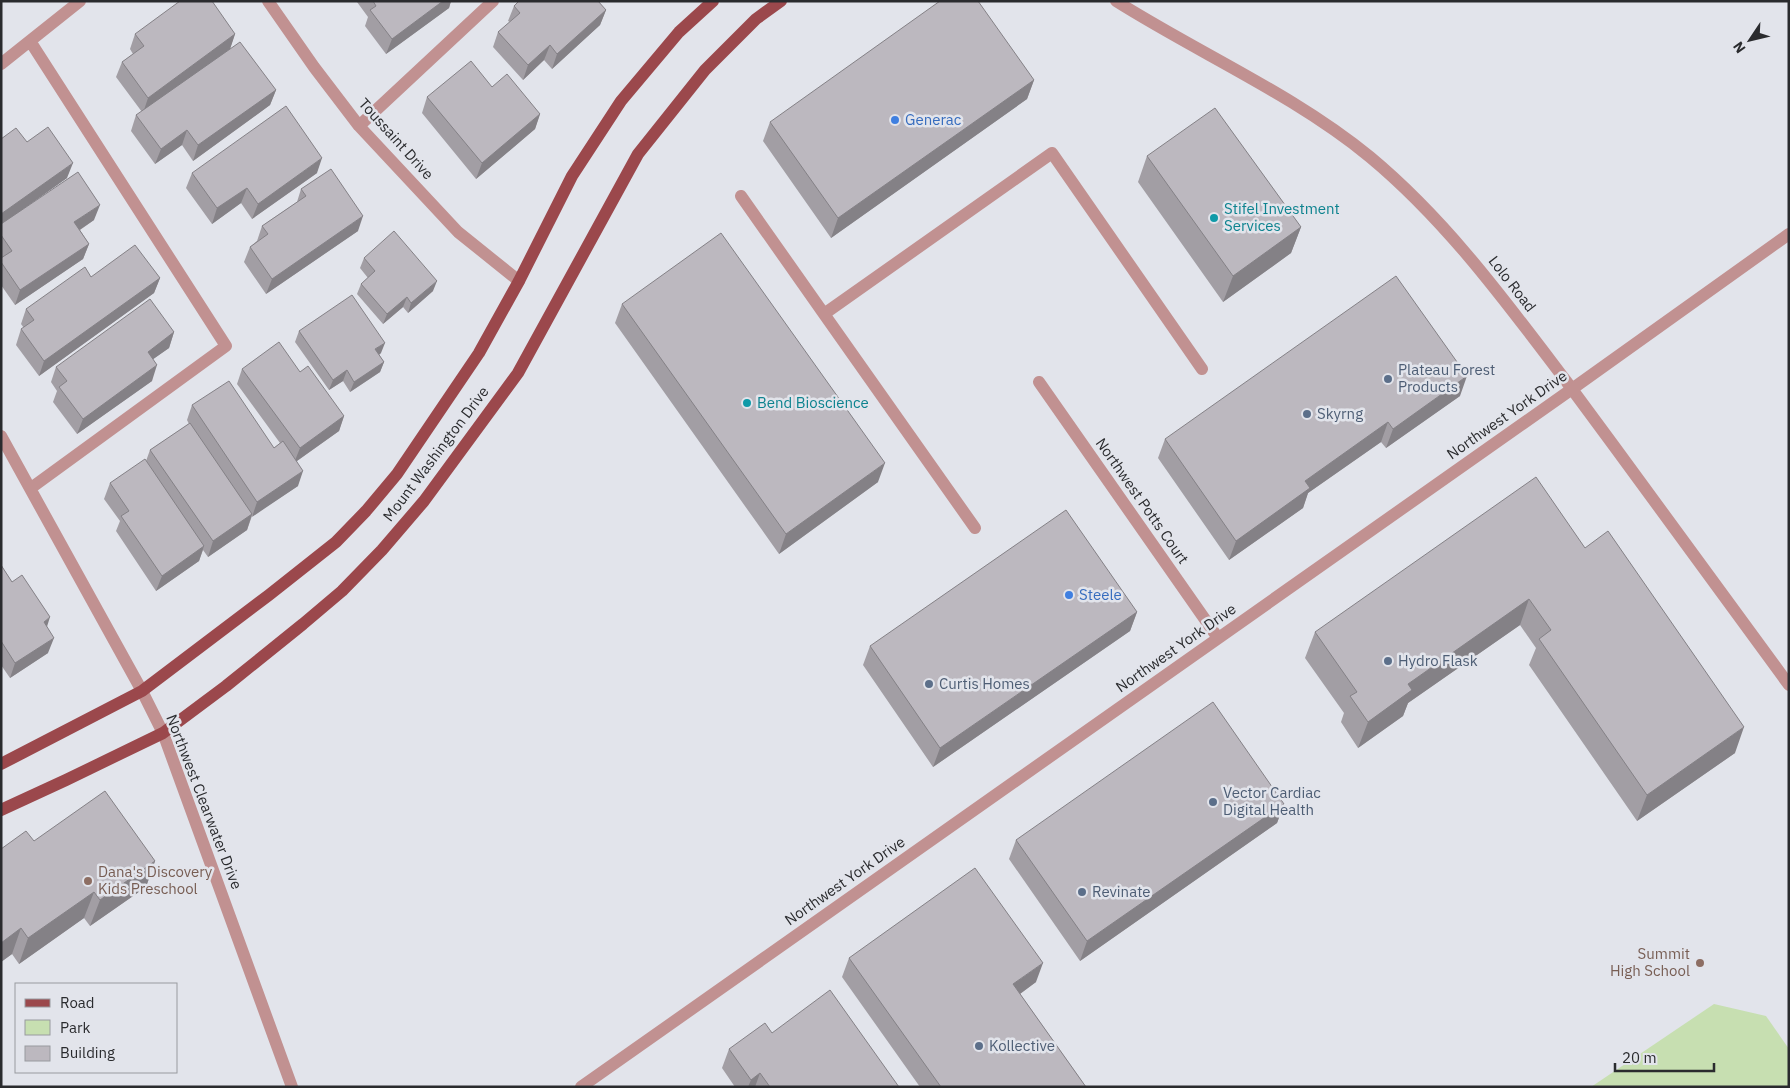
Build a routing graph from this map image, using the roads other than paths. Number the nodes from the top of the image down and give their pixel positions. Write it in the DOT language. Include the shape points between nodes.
graph roads {
  1 [pos="80,1"];
  2 [pos="268,1"];
  3 [pos="493,1"];
  4 [pos="713,1"];
  5 [pos="781,1"];
  6 [pos="1116,1"];
  7 [pos="30,41"];
  8 [pos="1,64"];
  9 [pos="359,126"];
  10 [pos="741,196"];
  11 [pos="1789,234"];
  12 [pos="519,281"];
  13 [pos="824,314"];
  14 [pos="1202,369"];
  15 [pos="1039,382"];
  16 [pos="1572,389"];
  17 [pos="1,436"];
  18 [pos="31,488"];
  19 [pos="975,528"];
  20 [pos="1218,638"];
  21 [pos="1789,685"];
  22 [pos="142,691"];
  23 [pos="163,733"];
  24 [pos="1,764"];
  25 [pos="1,810"];
  26 [pos="292,1087"];
  27 [pos="581,1087"];
  1 -- 7 [label="street"];
  2 -- 9 [label="street, Toussaint Drive"];
  3 -- 9 [label="street"];
  4 -- 12 [label="main road, Mount Washington Drive" via="679,32 622,101 572,176"];
  5 -- 23 [label="main road, Mount Washington Drive" via="756,18 705,70 638,154 518,373 412,515 342,591"];
  6 -- 16 [label="street, Lolo Road" via="1298,106 1370,158 1441,223"];
  7 -- 8 [label="street"];
  7 -- 18 [label="street" via="226,346"];
  9 -- 12 [label="street, Toussaint Drive" via="458,232"];
  10 -- 13 [label="street"];
  11 -- 16 [label="street, Northwest York Drive"];
  12 -- 22 [label="main road, Mount Washington Drive" via="473,361 397,474 366,512 336,542"];
  13 -- 14 [label="street" via="1052,153"];
  13 -- 19 [label="street"];
  15 -- 20 [label="street, Northwest Potts Court"];
  16 -- 20 [label="street, Northwest York Drive"];
  16 -- 21 [label="street, Lolo Road"];
  17 -- 18 [label="street, Northwest Clearwater Drive"];
  18 -- 22 [label="street, Northwest Clearwater Drive"];
  20 -- 27 [label="street, Northwest York Drive"];
  22 -- 23 [label="street, Northwest Clearwater Drive"];
  22 -- 24 [label="main road, Mount Washington Drive"];
  23 -- 25 [label="main road, Mount Washington Drive"];
  23 -- 26 [label="street, Northwest Clearwater Drive"];
}
